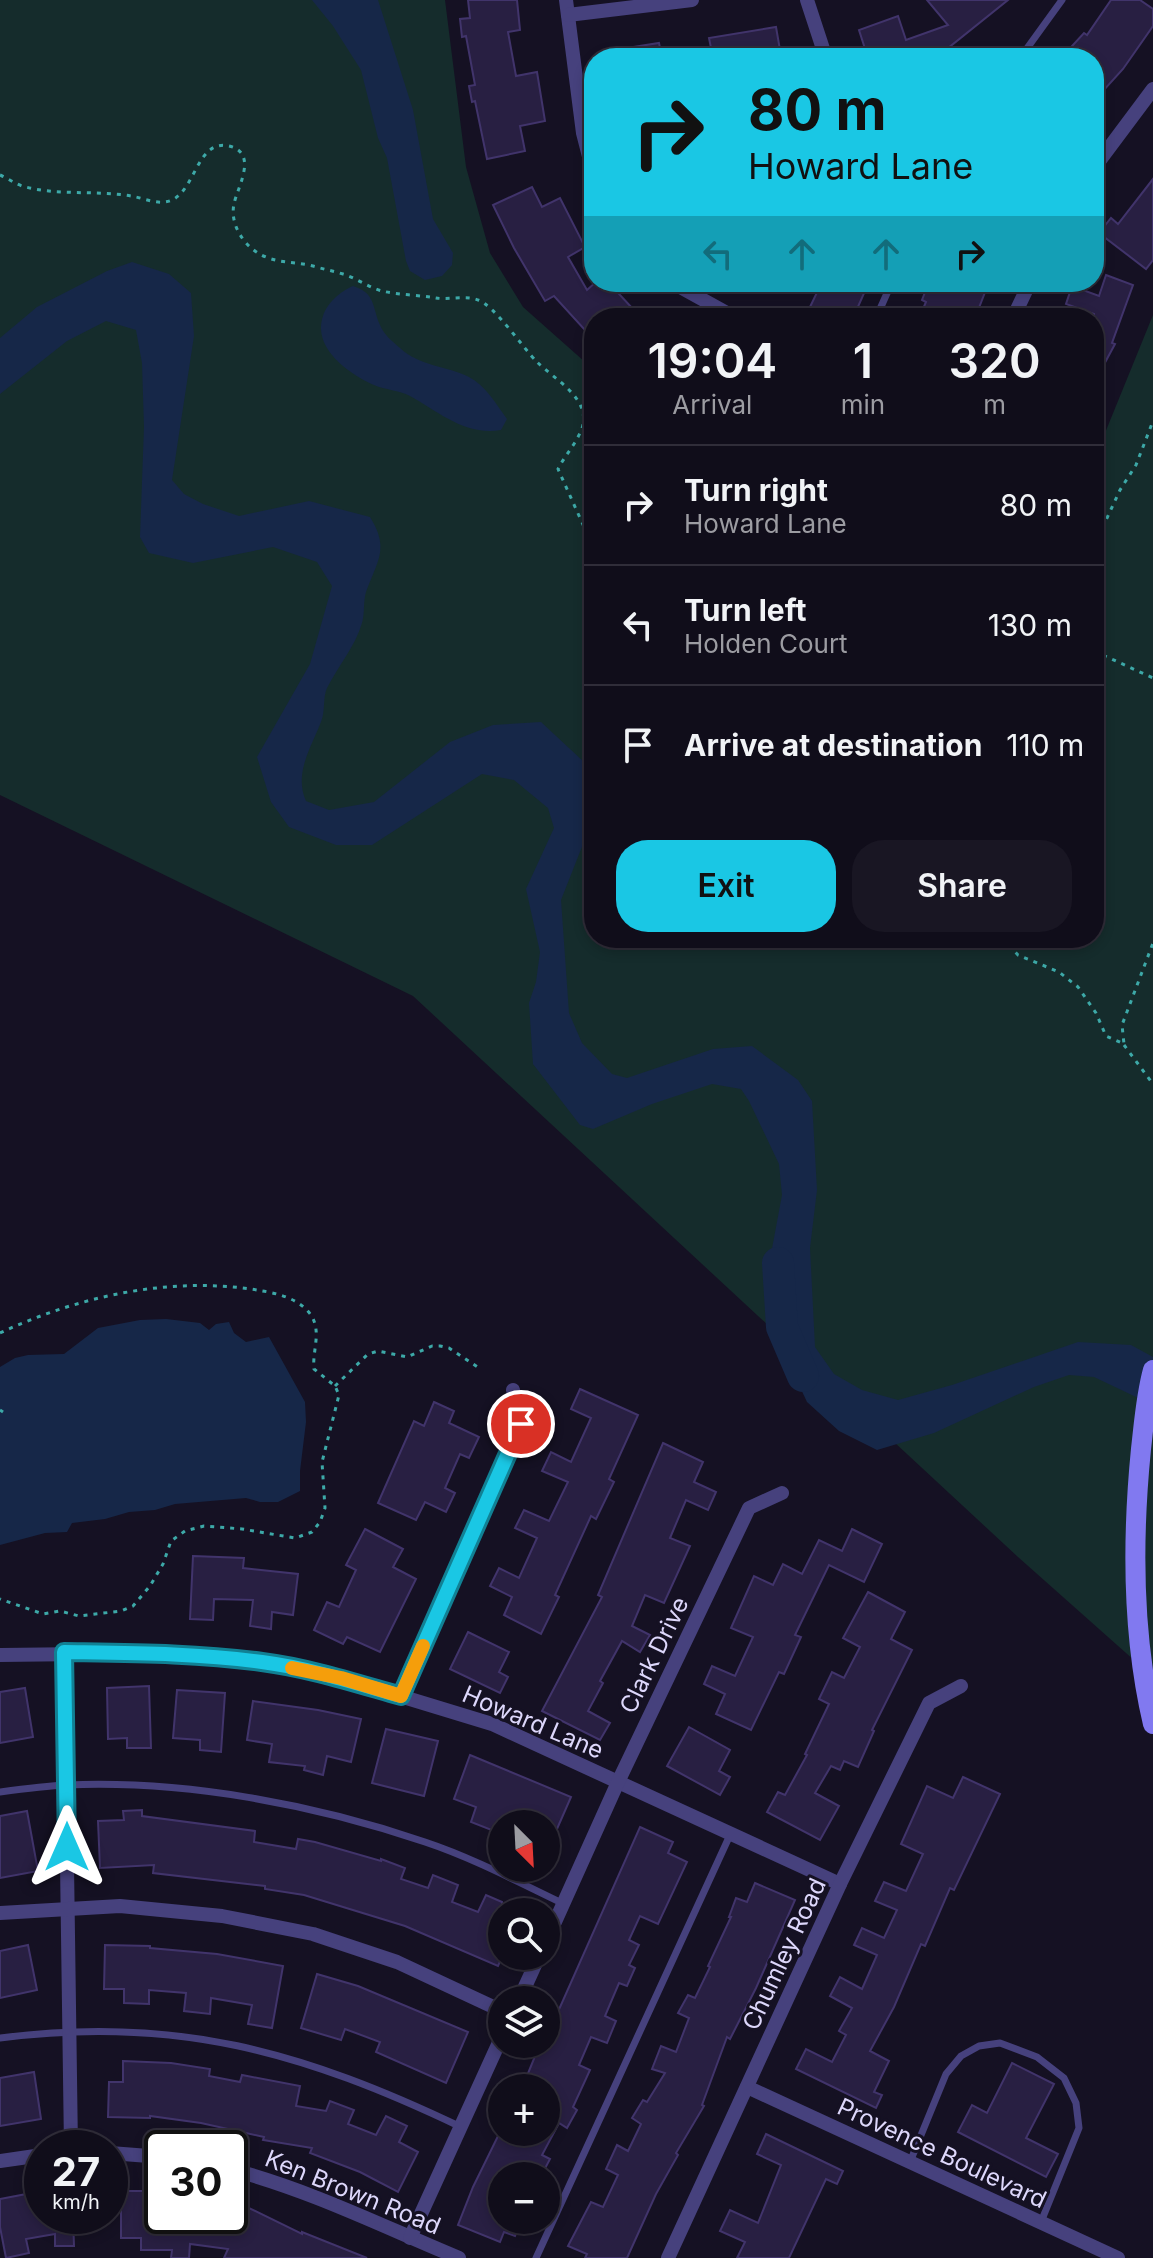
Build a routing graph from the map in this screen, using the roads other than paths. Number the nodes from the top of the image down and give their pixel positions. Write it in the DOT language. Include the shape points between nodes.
graph roads {
  1 [pos="692,0"];
  2 [pos="807,0"];
  3 [pos="1062,0"];
  4 [pos="567,7"];
  5 [pos="823,48"];
  6 [pos="1027,48"];
  7 [pos="1153,89"];
  8 [pos="584,137"];
  9 [pos="1104,155"];
  10 [pos="689,292"];
  11 [pos="718,308"];
  12 [pos="1153,1370"];
  13 [pos="513,1390"];
  14 [pos="782,1493"];
  15 [pos="64,1652"];
  16 [pos="0,1655"];
  17 [pos="961,1686"];
  18 [pos="401,1696"];
  19 [pos="1153,1724"];
  20 [pos="618,1782"];
  21 [pos="68,1785"];
  22 [pos="0,1792"];
  23 [pos="731,1833"];
  24 [pos="840,1884"];
  25 [pos="564,1904"];
  26 [pos="67,1909"];
  27 [pos="560,1912"];
  28 [pos="0,1913"];
  29 [pos="488,2004"];
  30 [pos="68,2031"];
  31 [pos="0,2038"];
  32 [pos="492,2058"];
  33 [pos="747,2087"];
  34 [pos="461,2127"];
  35 [pos="71,2130"];
  36 [pos="24,2158"];
  37 [pos="0,2161"];
  38 [pos="910,2162"];
  39 [pos="248,2174"];
  40 [pos="1041,2222"];
  41 [pos="410,2238"];
  42 [pos="459,2258"];
  43 [pos="536,2258"];
  44 [pos="668,2258"];
  45 [pos="1118,2258"];
  1 -- 4 [label="street"];
  2 -- 5 [label="street"];
  3 -- 6 [label="lane"];
  4 -- 8 [label="street"];
  7 -- 9 [label="street"];
  10 -- 11 [label="street"];
  12 -- 19 [label="main road" via="1137,1494 1135,1573"];
  13 -- 18 [label="street" via="521,1424"];
  14 -- 20 [label="street, Clark Drive" via="749,1508"];
  15 -- 16 [label="street, Howard Lane"];
  15 -- 18 [label="street, Howard Lane" via="167,1653 264,1662"];
  15 -- 21 [label="street"];
  17 -- 24 [label="street, Chumley Road" via="929,1703"];
  18 -- 20 [label="street, Howard Lane" via="492,1724"];
  20 -- 23 [label="street, Howard Lane"];
  20 -- 25 [label="street, Clark Drive"];
  21 -- 22 [label="lane"];
  21 -- 25 [label="lane" via="200,1792 324,1813 427,1842"];
  21 -- 26 [label="street"];
  23 -- 24 [label="street, Howard Lane"];
  23 -- 43 [label="lane"];
  24 -- 33 [label="street, Chumley Road"];
  25 -- 27 [label="street, Clark Drive"];
  26 -- 28 [label="street"];
  26 -- 29 [label="street" via="120,1906 222,1916 313,1934 397,1962"];
  26 -- 30 [label="street"];
  30 -- 31 [label="lane"];
  30 -- 34 [label="lane" via="166,2034 258,2048 356,2080"];
  30 -- 35 [label="street"];
  32 -- 34 [label="street"];
  33 -- 38 [label="street, Provence Boulevard"];
  33 -- 44 [label="street, Chumley Road"];
  34 -- 41 [label="street"];
  36 -- 37 [label="street"];
  38 -- 40 [label="street, Provence Boulevard"];
  38 -- 40 [label="lane" via="946,2074 961,2056 1000,2043 1037,2057 1064,2078 1076,2103 1079,2128"];
  39 -- 41 [label="street, Ken Brown Road" via="322,2198"];
  40 -- 45 [label="street, Provence Boulevard"];
  41 -- 42 [label="street, Ken Brown Road"];
}
